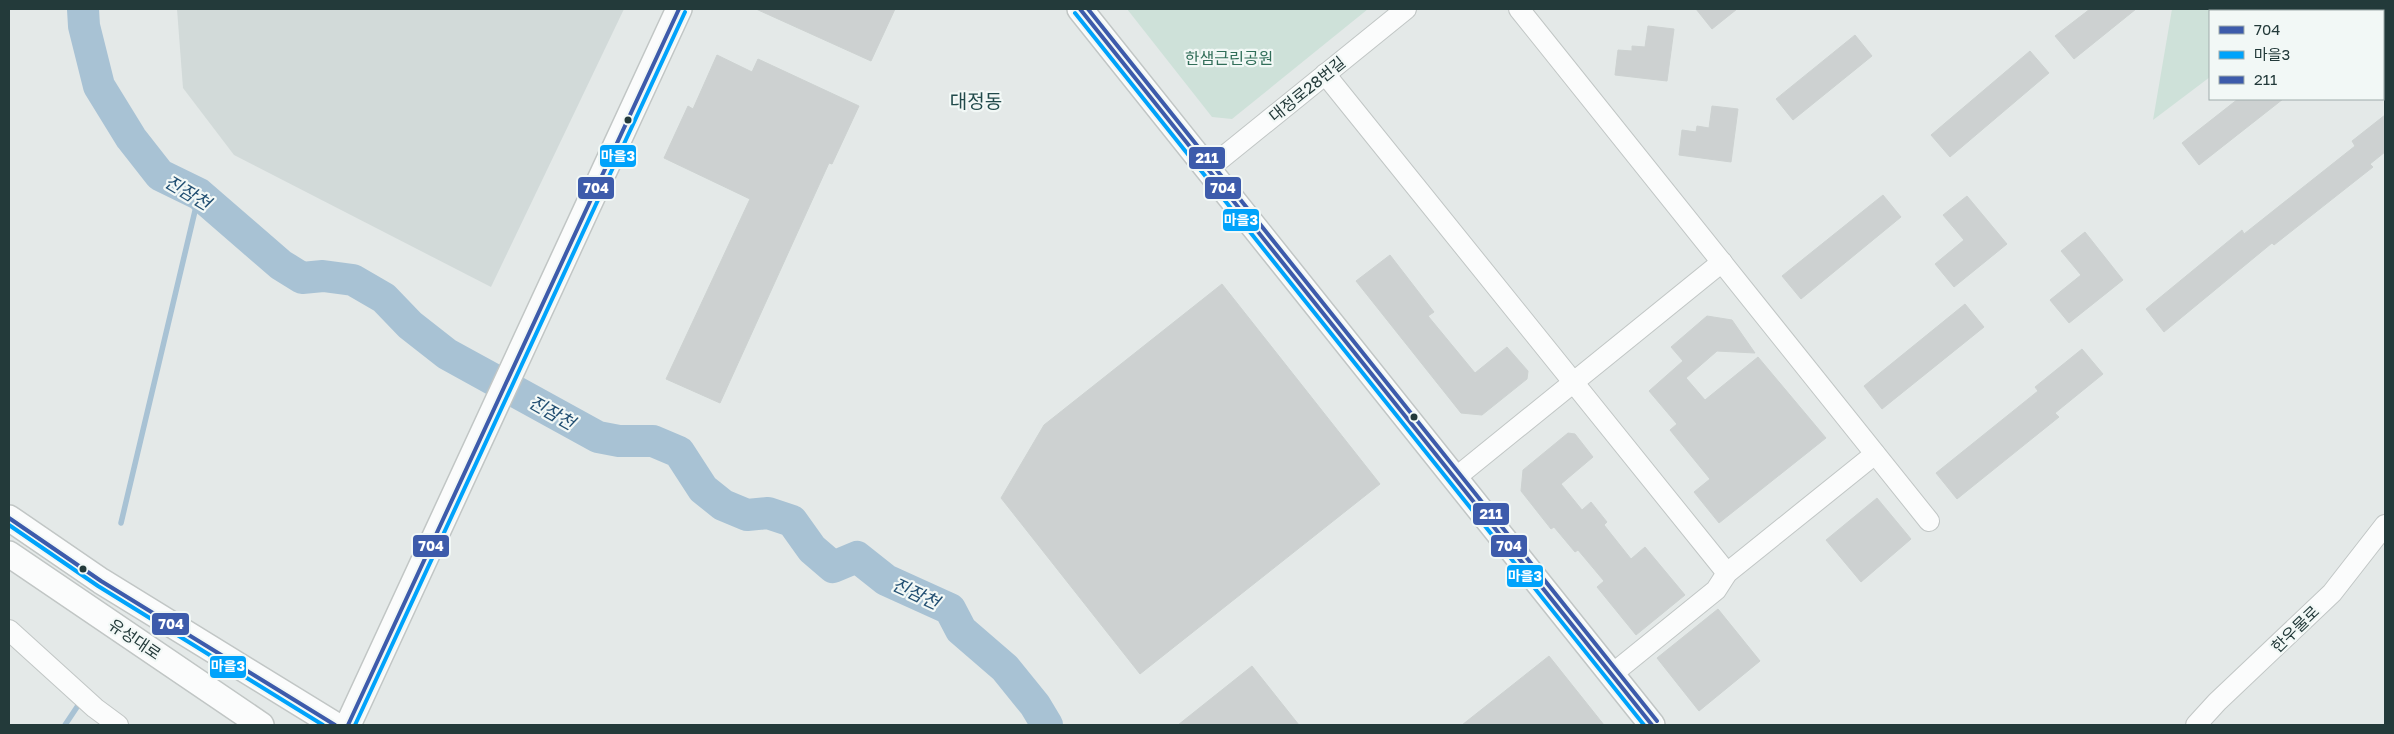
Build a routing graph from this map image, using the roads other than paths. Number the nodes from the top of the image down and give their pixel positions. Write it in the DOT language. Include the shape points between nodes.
graph roads {
  1 [pos="679,9"];
  2 [pos="1080,9"];
  3 [pos="1406,9"];
  4 [pos="1520,9"];
  5 [pos="1325,74"];
  6 [pos="1207,170"];
  7 [pos="1722,262"];
  8 [pos="1573,382"];
  9 [pos="1875,454"];
  10 [pos="1454,479"];
  11 [pos="9,518"];
  12 [pos="1930,522"];
  13 [pos="2385,525"];
  14 [pos="9,554"];
  15 [pos="1727,573"];
  16 [pos="9,630"];
  17 [pos="1611,675"];
  18 [pos="118,725"];
  19 [pos="261,725"];
  20 [pos="335,725"];
  21 [pos="348,725"];
  22 [pos="1652,725"];
  23 [pos="2196,725"];
  1 -- 21 [label="street"];
  2 -- 6 [label="street"];
  3 -- 5 [label="street, 대정로28번길"];
  4 -- 7 [label="street"];
  5 -- 6 [label="street, 대정로28번길"];
  5 -- 8 [label="street"];
  6 -- 10 [label="street"];
  7 -- 8 [label="street"];
  7 -- 9 [label="street"];
  8 -- 10 [label="street"];
  8 -- 15 [label="street"];
  9 -- 12 [label="street"];
  9 -- 15 [label="street"];
  10 -- 17 [label="street"];
  11 -- 20 [label="street, 유성대로" via="101,582"];
  13 -- 23 [label="street, 한우물로" via="2332,593"];
  14 -- 19 [label="street, 유성대로"];
  15 -- 17 [label="street" via="1716,590"];
  16 -- 18 [label="street"];
  17 -- 22 [label="street"];
}
